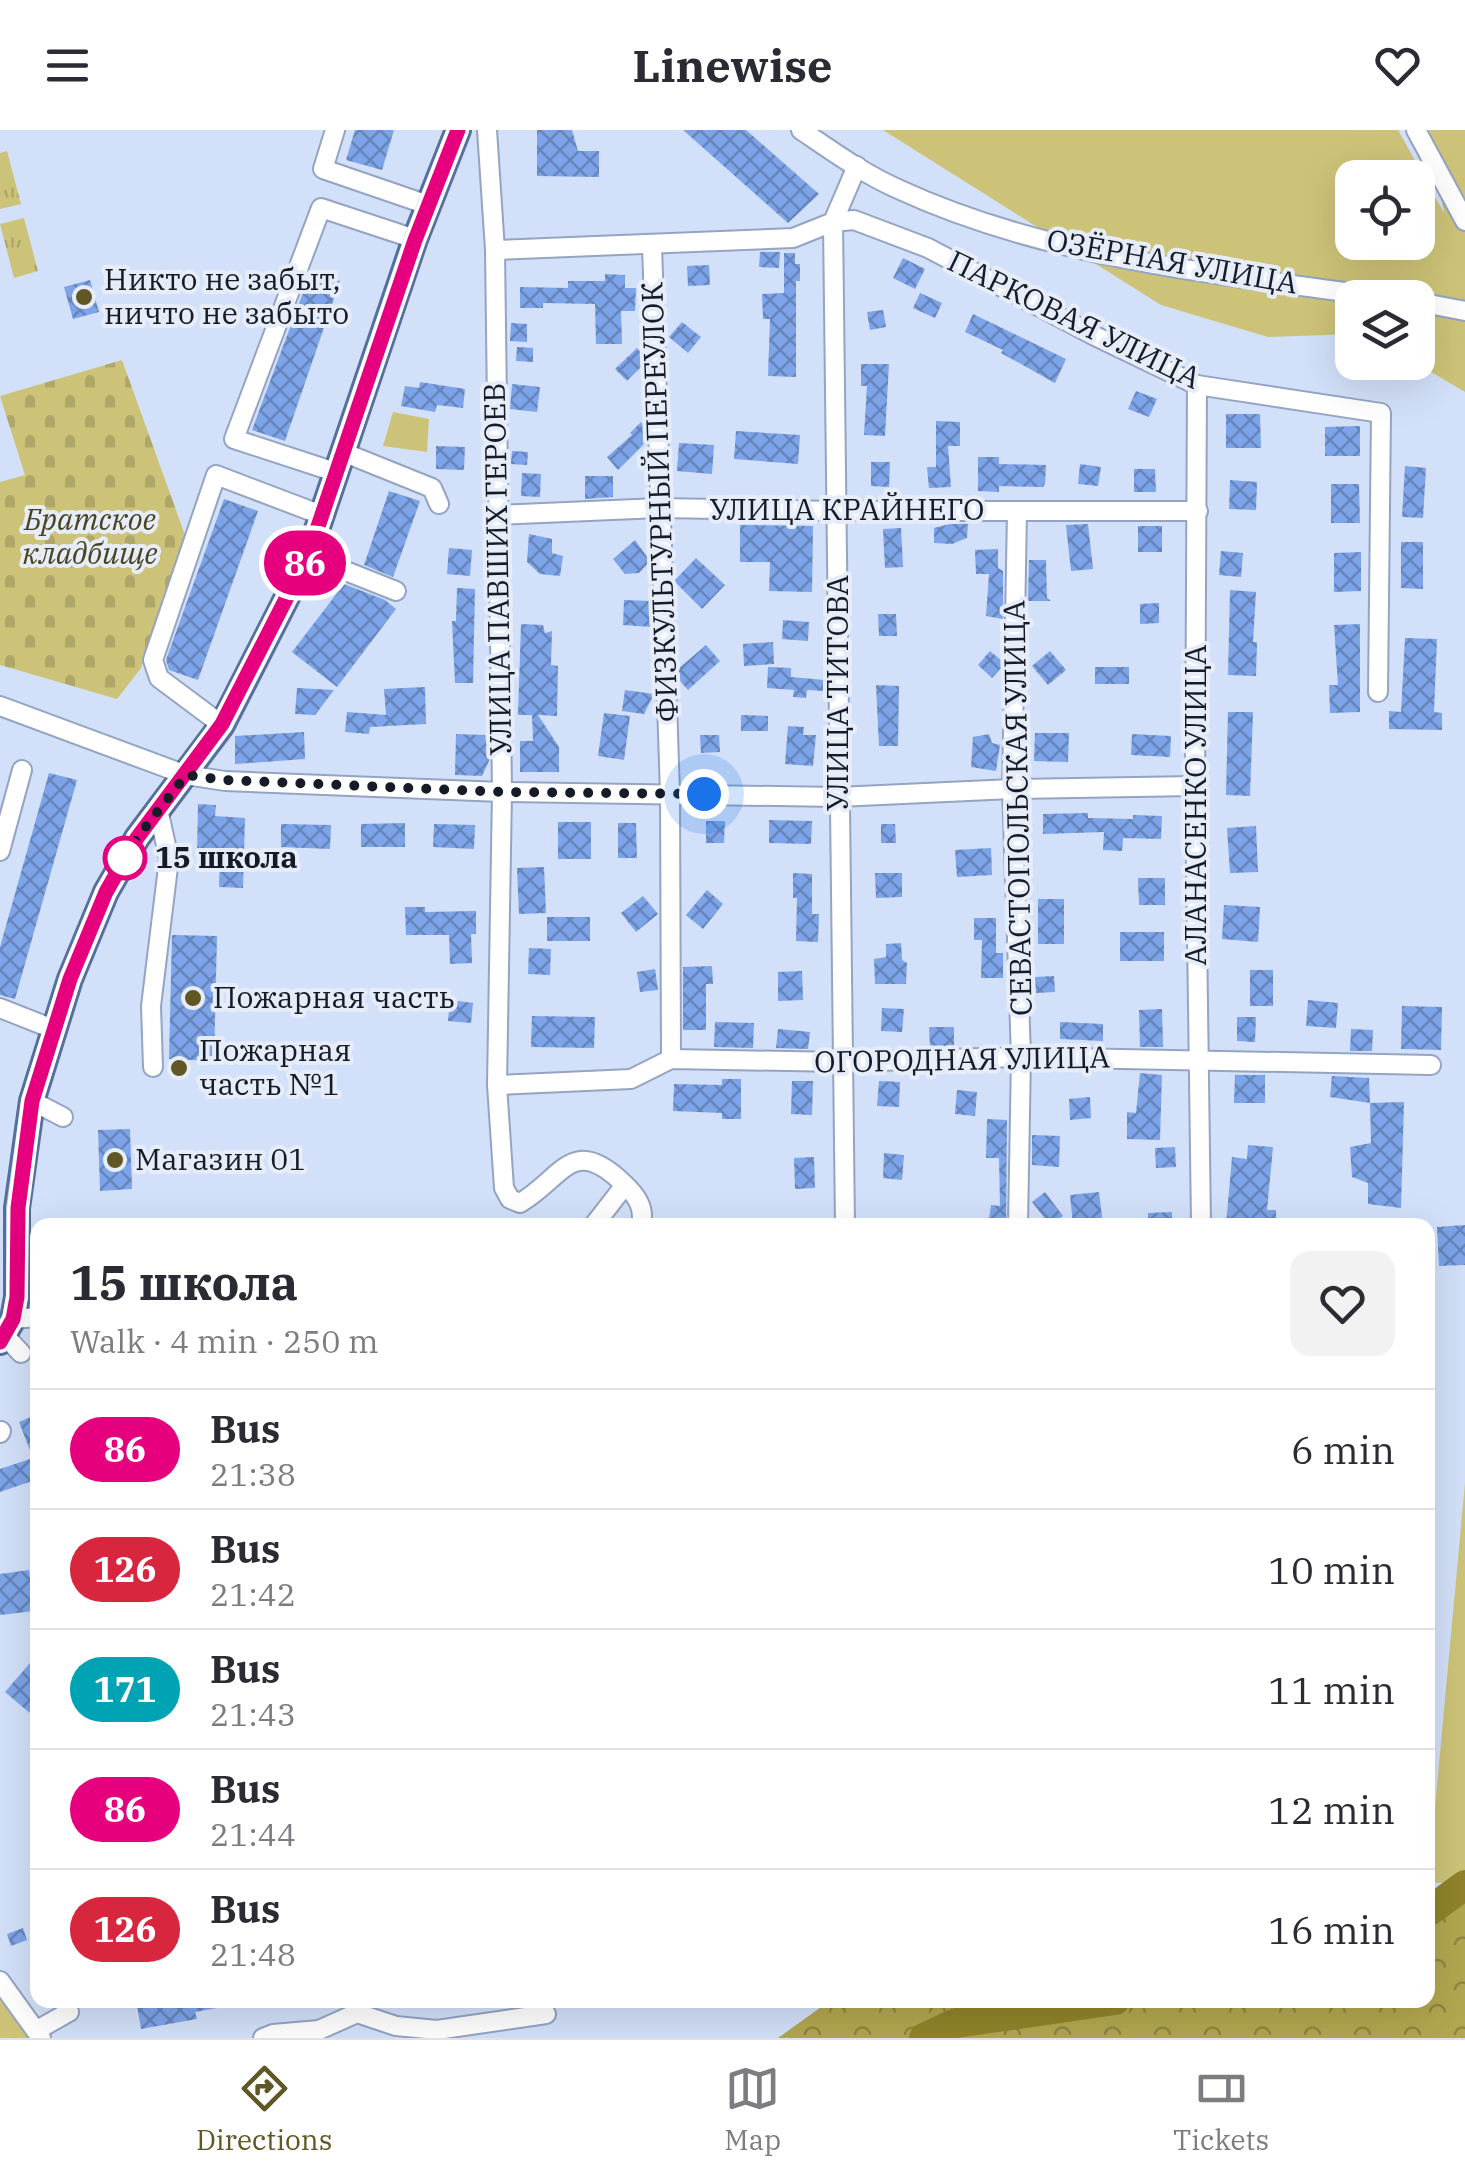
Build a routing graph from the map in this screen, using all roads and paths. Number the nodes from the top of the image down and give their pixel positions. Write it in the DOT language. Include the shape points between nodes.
graph roads {
  1 [pos="335,130"];
  2 [pos="458,130"];
  3 [pos="487,130"];
  4 [pos="800,130"];
  5 [pos="1416,130"];
  6 [pos="857,166"];
  7 [pos="428,205"];
  8 [pos="833,222"];
  9 [pos="1465,222"];
  10 [pos="415,240"];
  11 [pos="652,244"];
  12 [pos="495,250"];
  13 [pos="1335,290"];
  14 [pos="1435,305"];
  15 [pos="1465,311"];
  16 [pos="1197,385"];
  17 [pos="341,463"];
  18 [pos="439,504"];
  19 [pos="660,508"];
  20 [pos="1016,511"];
  21 [pos="1198,511"];
  22 [pos="838,512"];
  23 [pos="496,514"];
  24 [pos="324,516"];
  25 [pos="308,556"];
  26 [pos="396,591"];
  27 [pos="1378,692"];
  28 [pos="0,706"];
  29 [pos="222,724"];
  30 [pos="22,770"];
  31 [pos="186,775"];
  32 [pos="1195,786"];
  33 [pos="1012,789"];
  34 [pos="502,792"];
  35 [pos="670,794"];
  36 [pos="838,796"];
  37 [pos="158,809"];
  38 [pos="0,851"];
  39 [pos="0,1008"];
  40 [pos="52,1029"];
  41 [pos="1021,1057"];
  42 [pos="671,1059"];
  43 [pos="1197,1060"];
  44 [pos="841,1062"];
  45 [pos="1431,1065"];
  46 [pos="153,1067"];
  47 [pos="498,1085"];
  48 [pos="32,1101"];
  49 [pos="62,1117"];
  50 [pos="625,1185"];
  51 [pos="9,1208"];
  52 [pos="599,1218"];
  53 [pos="643,1218"];
  54 [pos="845,1218"];
  55 [pos="1018,1218"];
  56 [pos="1202,1218"];
  57 [pos="10,1338"];
  58 [pos="0,1981"];
  59 [pos="69,2012"];
  60 [pos="546,2014"];
  61 [pos="39,2034"];
  62 [pos="328,2034"];
  63 [pos="263,2038"];
  1 -- 7 [label="street" via="323,170"];
  2 -- 7 [label="main road"];
  3 -- 12 [label="street, УЛИЦА ПАВШИХ ГЕРОЕВ"];
  4 -- 6 [label="street, ОЗЁРНАЯ УЛИЦА"];
  5 -- 9 [label="street"];
  6 -- 8 [label="street, УЛИЦА ТИТОВА"];
  6 -- 13 [label="street, ОЗЁРНАЯ УЛИЦА" via="969,219 1053,244"];
  7 -- 10 [label="main road"];
  8 -- 11 [label="street, ПАРКОВАЯ УЛИЦА" via="793,238"];
  8 -- 16 [label="street, ПАРКОВАЯ УЛИЦА" via="854,220 928,248"];
  8 -- 22 [label="street, УЛИЦА ТИТОВА"];
  10 -- 17 [label="main road"];
  10 -- 17 [label="street" via="321,208 234,439"];
  11 -- 12 [label="street, ПАРКОВАЯ УЛИЦА"];
  11 -- 19 [label="street, ФИЗКУЛЬТУРНЫЙ ПЕРЕУЛОК"];
  12 -- 23 [label="street, УЛИЦА ПАВШИХ ГЕРОЕВ"];
  14 -- 15 [label="street"];
  16 -- 21 [label="street, АЛАНАСЕНКО УЛИЦА"];
  16 -- 27 [label="street, ПАРКОВАЯ УЛИЦА" via="1381,413"];
  17 -- 18 [label="street" via="432,488"];
  17 -- 24 [label="main road"];
  19 -- 22 [label="street, УЛИЦА КРАЙНЕГО"];
  19 -- 23 [label="street, УЛИЦА КРАЙНЕГО"];
  19 -- 35 [label="street, ФИЗКУЛЬТУРНЫЙ ПЕРЕУЛОК"];
  20 -- 21 [label="street, УЛИЦА КРАЙНЕГО"];
  20 -- 22 [label="street, УЛИЦА КРАЙНЕГО"];
  20 -- 33 [label="street, СЕВАСТОПОЛЬСКАЯ УЛИЦА"];
  21 -- 32 [label="street, АЛАНАСЕНКО УЛИЦА"];
  22 -- 36 [label="street, УЛИЦА ТИТОВА"];
  23 -- 34 [label="street, УЛИЦА ПАВШИХ ГЕРОЕВ"];
  24 -- 25 [label="main road"];
  24 -- 29 [label="street" via="216,475 153,660 159,678"];
  25 -- 26 [label="street"];
  25 -- 29 [label="main road"];
  28 -- 31 [label="street"];
  29 -- 31 [label="main road"];
  30 -- 38 [label="street"];
  31 -- 34 [label="street"];
  31 -- 37 [label="main road"];
  32 -- 33 [label="street"];
  32 -- 43 [label="street, АЛАНАСЕНКО УЛИЦА"];
  33 -- 36 [label="street"];
  33 -- 41 [label="street, СЕВАСТОПОЛЬСКАЯ УЛИЦА"];
  34 -- 35 [label="street"];
  34 -- 47 [label="street, УЛИЦА ПАВШИХ ГЕРОЕВ"];
  35 -- 36 [label="street"];
  35 -- 42 [label="street, ФИЗКУЛЬТУРНЫЙ ПЕРЕУЛОК"];
  36 -- 44 [label="street, УЛИЦА ТИТОВА"];
  37 -- 40 [label="main road" via="106,892"];
  37 -- 46 [label="street" via="168,859 151,1006"];
  39 -- 40 [label="street"];
  40 -- 48 [label="main road"];
  41 -- 43 [label="street, ОГОРОДНАЯ УЛИЦА"];
  41 -- 44 [label="street, ОГОРОДНАЯ УЛИЦА"];
  41 -- 55 [label="street, СЕВАСТОПОЛЬСКАЯ УЛИЦА"];
  42 -- 44 [label="street, ОГОРОДНАЯ УЛИЦА"];
  42 -- 47 [label="street, ОГОРОДНАЯ УЛИЦА" via="630,1079"];
  43 -- 45 [label="street, ОГОРОДНАЯ УЛИЦА"];
  43 -- 56 [label="street, АЛАНАСЕНКО УЛИЦА"];
  44 -- 54 [label="street, УЛИЦА ТИТОВА"];
  47 -- 50 [label="street, УЛИЦА ПАВШИХ ГЕРОЕВ" via="510,1199 520,1203 534,1195 574,1160 590,1161"];
  48 -- 49 [label="street"];
  48 -- 51 [label="main road"];
  50 -- 52 [label="street"];
  50 -- 53 [label="street"];
  51 -- 57 [label="main road" via="17,1297"];
  58 -- 61 [label="street"];
  59 -- 61 [label="street"];
  60 -- 62 [label="street" via="437,2030 357,2013"];
  62 -- 63 [label="street"];
}
